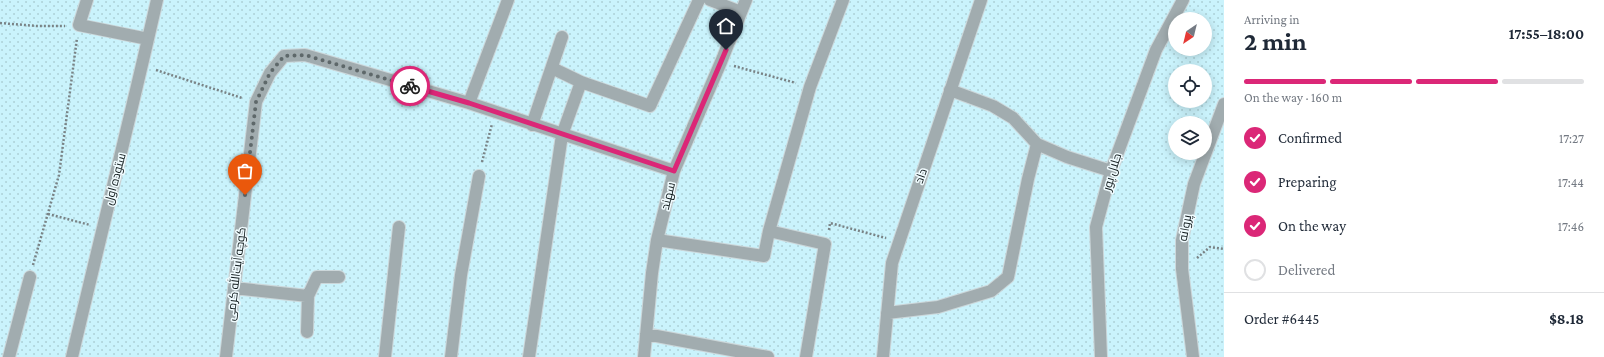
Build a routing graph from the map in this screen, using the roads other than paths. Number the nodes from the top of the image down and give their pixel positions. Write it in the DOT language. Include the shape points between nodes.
graph roads {
  1 [pos="87,0"];
  2 [pos="157,0"];
  3 [pos="508,0"];
  4 [pos="699,0"];
  5 [pos="710,0"];
  6 [pos="746,0"];
  7 [pos="843,0"];
  8 [pos="981,0"];
  9 [pos="1183,0"];
  10 [pos="741,12"];
  11 [pos="562,37"];
  12 [pos="148,39"];
  13 [pos="552,68"];
  14 [pos="581,82"];
  15 [pos="950,90"];
  16 [pos="469,103"];
  17 [pos="1224,104"];
  18 [pos="532,125"];
  19 [pos="562,135"];
  20 [pos="1037,144"];
  21 [pos="674,171"];
  22 [pos="1111,171"];
  23 [pos="479,176"];
  24 [pos="399,227"];
  25 [pos="769,231"];
  26 [pos="657,240"];
  27 [pos="30,277"];
  28 [pos="339,277"];
  29 [pos="234,288"];
  30 [pos="308,296"];
  31 [pos="887,313"];
  32 [pos="306,332"];
  33 [pos="646,334"];
  34 [pos="9,357"];
  35 [pos="72,357"];
  36 [pos="226,357"];
  37 [pos="386,357"];
  38 [pos="451,357"];
  39 [pos="529,357"];
  40 [pos="644,357"];
  41 [pos="768,357"];
  42 [pos="806,357"];
  43 [pos="883,357"];
  44 [pos="1101,357"];
  45 [pos="1193,357"];
  1 -- 12 [label="street" via="79,25"];
  2 -- 12 [label="street, ستوده اول"];
  3 -- 16 [label="street"];
  4 -- 14 [label="street" via="650,106"];
  5 -- 10 [label="street"];
  6 -- 10 [label="street, سهند"];
  7 -- 25 [label="street" via="810,87"];
  8 -- 15 [label="street, داد"];
  9 -- 22 [label="street, جلال پور" via="1156,50"];
  10 -- 21 [label="street, سهند"];
  11 -- 13 [label="street"];
  12 -- 35 [label="street, ستوده اول"];
  13 -- 14 [label="street"];
  13 -- 18 [label="street"];
  14 -- 19 [label="street"];
  15 -- 20 [label="street" via="994,106 1013,118"];
  15 -- 31 [label="street, داد" via="892,263"];
  16 -- 18 [label="street, کوچه آیت‌الله کرمی"];
  16 -- 29 [label="street, کوچه آیت‌الله کرمی" via="305,55 284,56 270,73 256,102"];
  17 -- 45 [label="street, پروانه" via="1194,184 1182,240 1182,269"];
  18 -- 19 [label="street, کوچه آیت‌الله کرمی"];
  19 -- 21 [label="street, کوچه آیت‌الله کرمی"];
  19 -- 39 [label="street"];
  20 -- 22 [label="street"];
  20 -- 31 [label="street" via="1008,277 991,291 938,308"];
  21 -- 26 [label="street, سهند"];
  22 -- 44 [label="street, جلال پور" via="1096,227"];
  23 -- 38 [label="street" via="461,275"];
  24 -- 37 [label="street"];
  25 -- 26 [label="street" via="764,256"];
  25 -- 42 [label="street" via="825,244"];
  26 -- 33 [label="street, سهند"];
  27 -- 34 [label="street"];
  28 -- 30 [label="street" via="317,277"];
  29 -- 30 [label="street"];
  29 -- 36 [label="street, کوچه آیت‌الله کرمی"];
  30 -- 32 [label="street"];
  31 -- 43 [label="street, داد"];
  33 -- 40 [label="street, سهند"];
  33 -- 41 [label="street"];
}
